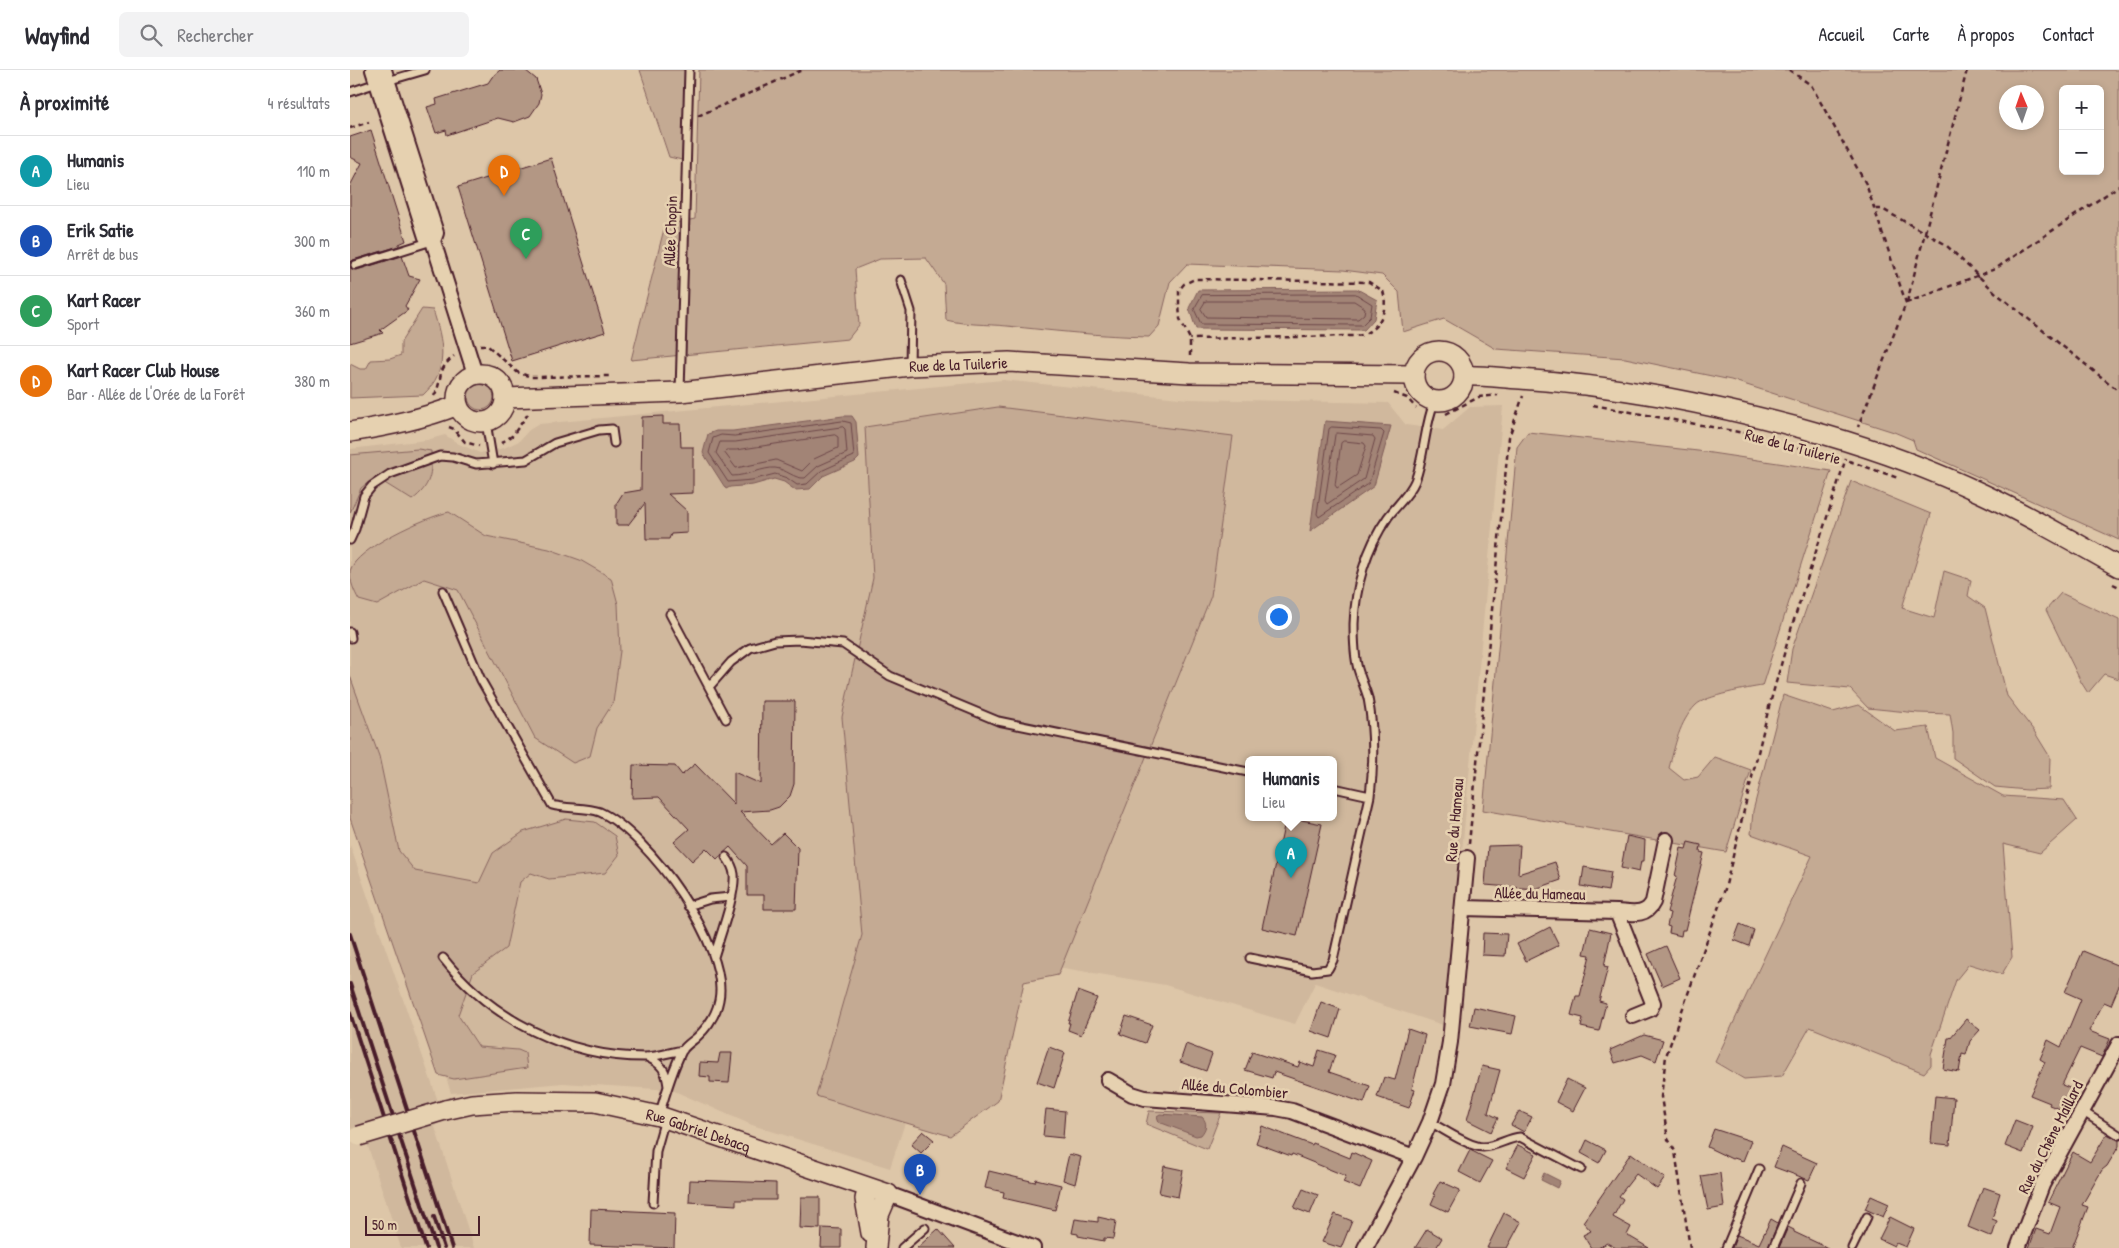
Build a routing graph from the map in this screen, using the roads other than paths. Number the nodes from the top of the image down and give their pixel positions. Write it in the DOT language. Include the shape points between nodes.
graph roads {
  1 [pos="425,70"];
  2 [pos="689,70"];
  3 [pos="380,76"];
  4 [pos="350,92"];
  5 [pos="433,241"];
  6 [pos="355,265"];
  7 [pos="901,280"];
  8 [pos="910,366"];
  9 [pos="475,374"];
  10 [pos="1414,375"];
  11 [pos="1464,376"];
  12 [pos="680,392"];
  13 [pos="505,398"];
  14 [pos="458,405"];
  15 [pos="1440,407"];
  16 [pos="486,422"];
  17 [pos="350,432"];
  18 [pos="614,443"];
  19 [pos="493,464"];
  20 [pos="350,540"];
  21 [pos="2115,575"];
  22 [pos="443,591"];
  23 [pos="670,614"];
  24 [pos="710,686"];
  25 [pos="726,719"];
  26 [pos="1245,771"];
  27 [pos="1337,789"];
  28 [pos="1370,796"];
  29 [pos="1666,840"];
  30 [pos="726,857"];
  31 [pos="1467,858"];
  32 [pos="731,897"];
  33 [pos="688,906"];
  34 [pos="1463,908"];
  35 [pos="1617,912"];
  36 [pos="714,957"];
  37 [pos="443,958"];
  38 [pos="1250,958"];
  39 [pos="1634,1016"];
  40 [pos="2118,1049"];
  41 [pos="683,1050"];
  42 [pos="647,1057"];
  43 [pos="1108,1080"];
  44 [pos="668,1087"];
  45 [pos="2082,1111"];
  46 [pos="662,1117"];
  47 [pos="1430,1122"];
  48 [pos="355,1136"];
  49 [pos="2119,1136"];
  50 [pos="1414,1157"];
  51 [pos="1581,1169"];
  52 [pos="1759,1170"];
  53 [pos="1801,1183"];
  54 [pos="868,1188"];
  55 [pos="888,1194"];
  56 [pos="653,1203"];
  57 [pos="1867,1217"];
  58 [pos="926,1228"];
  59 [pos="876,1243"];
  60 [pos="902,1248"];
  61 [pos="1034,1248"];
  62 [pos="1366,1248"];
  63 [pos="1726,1248"];
  64 [pos="1773,1248"];
  65 [pos="1852,1248"];
  66 [pos="2018,1248"];
  1 -- 3 [label="lane"];
  2 -- 12 [label="lane, Allée Chopin"];
  3 -- 4 [label="lane"];
  3 -- 5 [label="street" via="426,237"];
  5 -- 6 [label="lane"];
  5 -- 9 [label="street"];
  7 -- 8 [label="lane" via="911,311"];
  8 -- 10 [label="street, Rue de la Tuilerie" via="1009,362 1189,373"];
  8 -- 12 [label="street, Rue de la Tuilerie"];
  9 -- 13 [label="street" via="490,375 496,379"];
  9 -- 14 [label="street" via="458,390"];
  10 -- 11 [label="street" via="1424,355 1439,351 1454,356"];
  10 -- 15 [label="street" via="1418,389"];
  11 -- 15 [label="street" via="1460,389 1455,395 1442,400"];
  11 -- 21 [label="street, Rue de la Tuilerie" via="1525,388 1627,391 1735,411 1852,442 1929,470 2046,525"];
  12 -- 13 [label="street, Rue de la Tuilerie"];
  13 -- 16 [label="street" via="502,411"];
  14 -- 16 [label="street" via="466,417"];
  14 -- 17 [label="street" via="390,426"];
  15 -- 28 [label="lane" via="1430,412 1415,480 1387,519 1369,553 1356,591 1354,644 1372,729"];
  16 -- 19 [label="lane"];
  18 -- 19 [label="lane" via="612,429 599,430 554,443 526,460"];
  19 -- 20 [label="lane" via="476,464 440,456 390,474 364,496"];
  22 -- 33 [label="lane" via="481,680 552,804 599,812 624,828 662,866"];
  23 -- 24 [label="lane"];
  24 -- 25 [label="lane"];
  24 -- 26 [label="lane" via="730,662 750,648 783,640 843,644 890,676 998,721"];
  27 -- 28 [label="lane"];
  28 -- 38 [label="lane" via="1331,966 1312,971"];
  29 -- 35 [label="street, Allée du Hameau" via="1650,909 1643,913"];
  30 -- 32 [label="lane" via="732,864 734,876"];
  31 -- 34 [label="street, Rue du Hameau"];
  32 -- 33 [label="lane"];
  32 -- 36 [label="lane"];
  33 -- 36 [label="lane"];
  34 -- 35 [label="street, Allée du Hameau"];
  34 -- 47 [label="street, Rue du Hameau" via="1449,1050 1443,1084"];
  35 -- 39 [label="street" via="1653,1003 1650,1009"];
  36 -- 41 [label="lane" via="720,999 705,1030"];
  37 -- 42 [label="lane" via="461,981 484,1001 535,1033 591,1053"];
  40 -- 45 [label="street, Rue du Chêne Maillard"];
  41 -- 42 [label="lane"];
  41 -- 44 [label="lane"];
  42 -- 44 [label="lane" via="665,1071"];
  43 -- 50 [label="street, Allée du Colombier" via="1145,1098 1292,1111"];
  44 -- 46 [label="lane"];
  45 -- 49 [label="lane"];
  45 -- 66 [label="street, Rue du Chêne Maillard" via="2042,1185"];
  46 -- 48 [label="street, Rue Gabriel Debacq, bridge" via="595,1102 560,1100 472,1104"];
  46 -- 54 [label="street, Rue Gabriel Debacq"];
  46 -- 56 [label="lane"];
  47 -- 50 [label="street, Rue du Hameau"];
  47 -- 51 [label="lane" via="1476,1146 1484,1147 1520,1137"];
  50 -- 62 [label="street, Rue du Hameau"];
  52 -- 63 [label="lane"];
  53 -- 64 [label="lane"];
  54 -- 55 [label="street, Rue Gabriel Debacq"];
  54 -- 59 [label="street" via="864,1199"];
  55 -- 59 [label="street" via="878,1215"];
  55 -- 61 [label="street, Rue Gabriel Debacq"];
  57 -- 65 [label="lane"];
  58 -- 60 [label="lane"];
}
